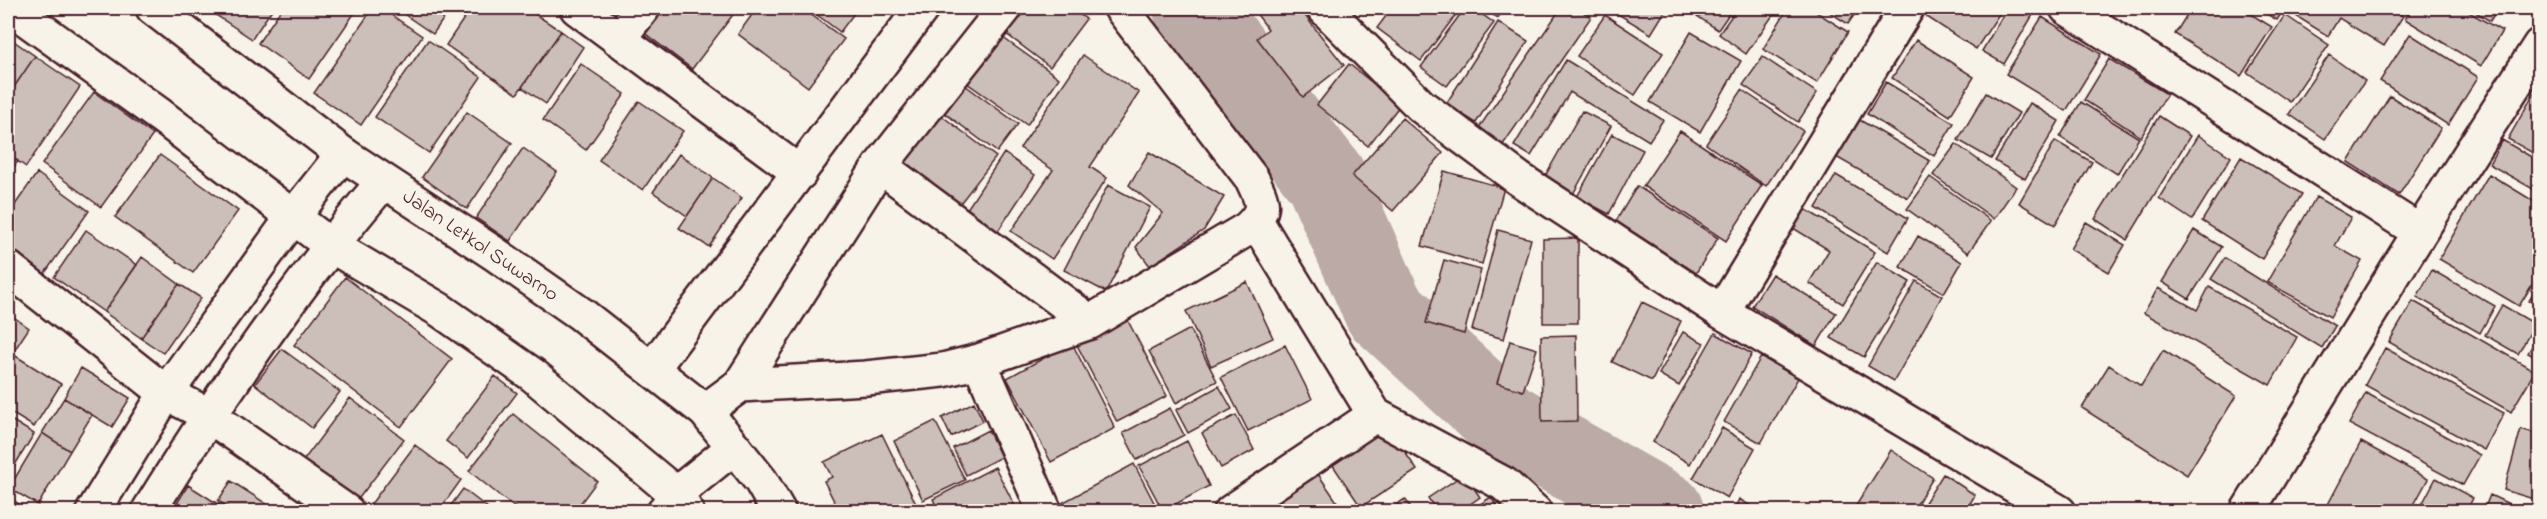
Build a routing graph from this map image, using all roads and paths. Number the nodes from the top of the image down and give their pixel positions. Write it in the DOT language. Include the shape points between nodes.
graph roads {
  1 [pos="11,8"];
  2 [pos="577,8"];
  3 [pos="643,8"];
  4 [pos="922,8"];
  5 [pos="1005,8"];
  6 [pos="1121,8"];
  7 [pos="1324,8"];
  8 [pos="1907,8"];
  9 [pos="2067,8"];
  10 [pos="168,11"];
  11 [pos="618,39"];
  12 [pos="2540,45"];
  13 [pos="343,154"];
  14 [pos="880,166"];
  15 [pos="800,173"];
  16 [pos="383,182"];
  17 [pos="293,217"];
  18 [pos="1256,221"];
  19 [pos="2420,232"];
  20 [pos="330,245"];
  21 [pos="8,268"];
  22 [pos="1722,312"];
  23 [pos="1090,322"];
  24 [pos="979,361"];
  25 [pos="652,369"];
  26 [pos="740,385"];
  27 [pos="166,393"];
  28 [pos="705,411"];
  29 [pos="208,415"];
  30 [pos="1376,415"];
  31 [pos="734,447"];
  32 [pos="676,506"];
  33 [pos="1232,511"];
  34 [pos="93,512"];
  35 [pos="148,512"];
  36 [pos="347,512"];
  37 [pos="779,512"];
  38 [pos="1045,512"];
  39 [pos="1535,512"];
  40 [pos="2060,512"];
  41 [pos="2247,512"];
  1 -- 17 [label="street"];
  2 -- 11 [label="street"];
  3 -- 11 [label="street"];
  4 -- 15 [label="street"];
  5 -- 14 [label="street"];
  6 -- 18 [label="street" via="1252,179 1263,202"];
  7 -- 22 [label="street" via="1421,106 1519,179"];
  8 -- 22 [label="street"];
  9 -- 19 [label="street"];
  10 -- 13 [label="street, Jalan Letkol Suwarno"];
  11 -- 15 [label="street"];
  12 -- 19 [label="street"];
  13 -- 16 [label="street, Jalan Letkol Suwarno"];
  13 -- 17 [label="street"];
  14 -- 23 [label="street"];
  14 -- 26 [label="street"];
  15 -- 25 [label="street"];
  16 -- 20 [label="street"];
  16 -- 25 [label="street, Jalan Letkol Suwarno" via="504,260"];
  17 -- 20 [label="street"];
  17 -- 27 [label="street"];
  18 -- 23 [label="street"];
  18 -- 30 [label="street"];
  19 -- 41 [label="street"];
  20 -- 29 [label="street"];
  20 -- 32 [label="street" via="440,310 533,375"];
  21 -- 27 [label="street"];
  22 -- 40 [label="street"];
  23 -- 24 [label="street"];
  24 -- 26 [label="street" via="943,370 877,377"];
  24 -- 38 [label="street"];
  25 -- 28 [label="street, Jalan Letkol Suwarno"];
  26 -- 28 [label="street"];
  27 -- 29 [label="street"];
  27 -- 34 [label="street"];
  28 -- 31 [label="street, Jalan Letkol Suwarno"];
  29 -- 35 [label="street"];
  29 -- 36 [label="street"];
  30 -- 33 [label="street"];
  30 -- 39 [label="street" via="1504,484"];
  31 -- 32 [label="street"];
  31 -- 37 [label="street, Jalan Letkol Suwarno"];
}
